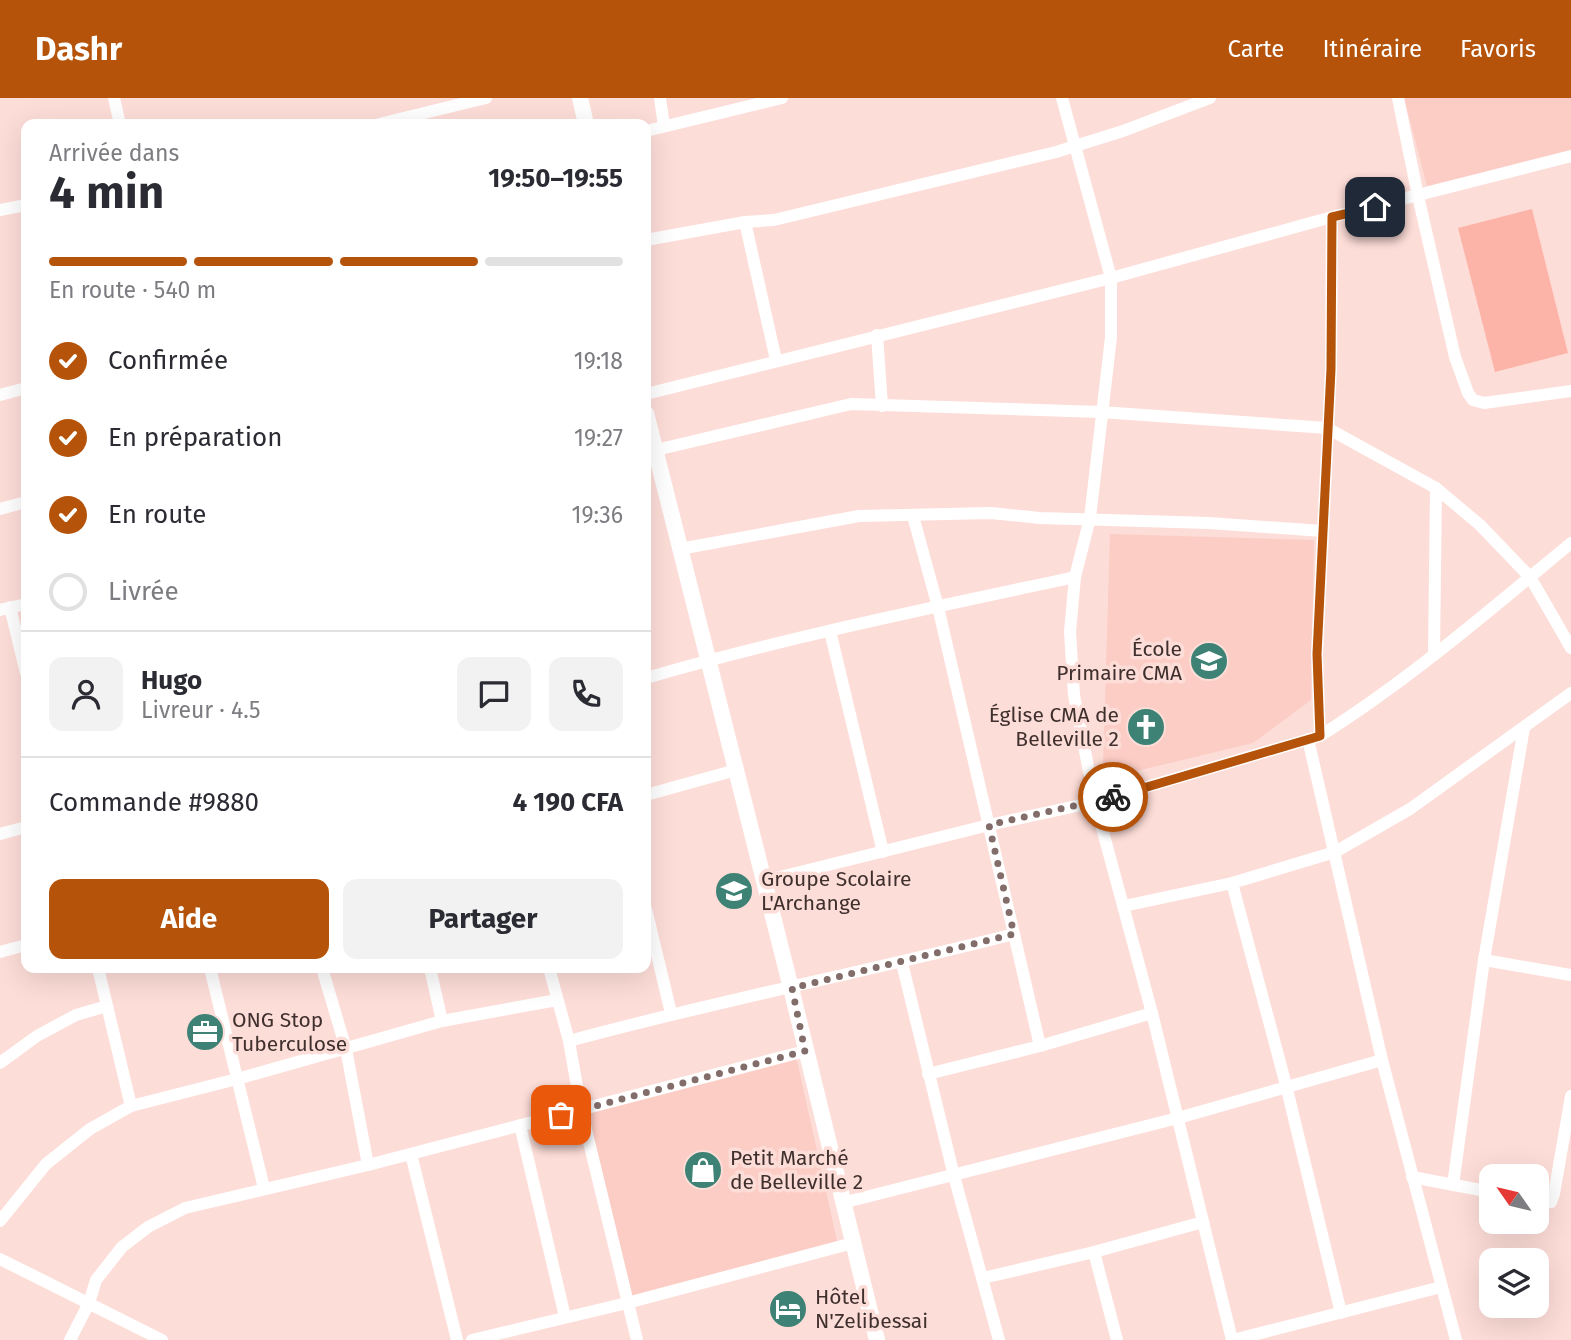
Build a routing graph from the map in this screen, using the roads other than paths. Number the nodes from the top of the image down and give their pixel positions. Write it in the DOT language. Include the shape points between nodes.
graph roads {
  1 [pos="114,98"];
  2 [pos="483,98"];
  3 [pos="580,98"];
  4 [pos="660,98"];
  5 [pos="782,98"];
  6 [pos="1062,98"];
  7 [pos="1210,98"];
  8 [pos="1398,98"];
  9 [pos="119,119"];
  10 [pos="399,119"];
  11 [pos="585,119"];
  12 [pos="664,126"];
  13 [pos="651,130"];
  14 [pos="1074,146"];
  15 [pos="1571,156"];
  16 [pos="1418,196"];
  17 [pos="21,206"];
  18 [pos="0,210"];
  19 [pos="1332,217"];
  20 [pos="745,222"];
  21 [pos="651,239"];
  22 [pos="1111,278"];
  23 [pos="877,335"];
  24 [pos="776,360"];
  25 [pos="21,389"];
  26 [pos="1571,391"];
  27 [pos="651,393"];
  28 [pos="0,395"];
  29 [pos="882,406"];
  30 [pos="1101,412"];
  31 [pos="1327,428"];
  32 [pos="651,432"];
  33 [pos="656,450"];
  34 [pos="1436,488"];
  35 [pos="21,503"];
  36 [pos="0,509"];
  37 [pos="913,516"];
  38 [pos="1090,518"];
  39 [pos="1323,531"];
  40 [pos="1571,543"];
  41 [pos="680,549"];
  42 [pos="1075,577"];
  43 [pos="1530,577"];
  44 [pos="938,607"];
  45 [pos="5,609"];
  46 [pos="830,631"];
  47 [pos="1571,648"];
  48 [pos="1434,655"];
  49 [pos="21,658"];
  50 [pos="708,660"];
  51 [pos="651,677"];
  52 [pos="1571,693"];
  53 [pos="1524,728"];
  54 [pos="1314,737"];
  55 [pos="736,771"];
  56 [pos="651,794"];
  57 [pos="1095,802"];
  58 [pos="989,825"];
  59 [pos="21,828"];
  60 [pos="0,834"];
  61 [pos="883,852"];
  62 [pos="1335,852"];
  63 [pos="764,881"];
  64 [pos="1232,883"];
  65 [pos="1124,906"];
  66 [pos="651,930"];
  67 [pos="1014,934"];
  68 [pos="21,946"];
  69 [pos="0,952"];
  70 [pos="1484,960"];
  71 [pos="902,963"];
  72 [pos="99,973"];
  73 [pos="211,973"];
  74 [pos="323,973"];
  75 [pos="431,973"];
  76 [pos="550,973"];
  77 [pos="1571,975"];
  78 [pos="792,988"];
  79 [pos="557,1000"];
  80 [pos="107,1006"];
  81 [pos="671,1013"];
  82 [pos="1152,1013"];
  83 [pos="442,1021"];
  84 [pos="569,1041"];
  85 [pos="1040,1046"];
  86 [pos="346,1049"];
  87 [pos="805,1051"];
  88 [pos="1382,1060"];
  89 [pos="0,1063"];
  90 [pos="928,1074"];
  91 [pos="237,1079"];
  92 [pos="1286,1086"];
  93 [pos="1571,1096"];
  94 [pos="131,1106"];
  95 [pos="581,1109"];
  96 [pos="1178,1118"];
  97 [pos="520,1125"];
  98 [pos="411,1154"];
  99 [pos="368,1165"];
  100 [pos="954,1175"];
  101 [pos="1412,1177"];
  102 [pos="1454,1185"];
  103 [pos="264,1188"];
  104 [pos="1479,1190"];
  105 [pos="1549,1202"];
  106 [pos="842,1203"];
  107 [pos="0,1221"];
  108 [pos="1203,1222"];
  109 [pos="853,1244"];
  110 [pos="1094,1252"];
  111 [pos="0,1259"];
  112 [pos="983,1278"];
  113 [pos="1441,1287"];
  114 [pos="89,1303"];
  115 [pos="627,1303"];
  116 [pos="1341,1313"];
  117 [pos="565,1317"];
  118 [pos="70,1340"];
  119 [pos="162,1340"];
  120 [pos="457,1340"];
  121 [pos="472,1340"];
  122 [pos="637,1340"];
  123 [pos="877,1340"];
  124 [pos="999,1340"];
  125 [pos="1117,1340"];
  126 [pos="1233,1340"];
  127 [pos="1456,1340"];
  1 -- 9 [label="street"];
  2 -- 10 [label="street"];
  3 -- 11 [label="main road"];
  4 -- 12 [label="street"];
  5 -- 12 [label="street"];
  6 -- 14 [label="street"];
  7 -- 14 [label="street"];
  8 -- 16 [label="street"];
  12 -- 13 [label="street"];
  14 -- 20 [label="street" via="809,212"];
  14 -- 22 [label="street"];
  15 -- 16 [label="street"];
  16 -- 19 [label="street"];
  16 -- 26 [label="street" via="1455,357 1473,400 1484,403"];
  17 -- 18 [label="street"];
  19 -- 22 [label="street"];
  19 -- 31 [label="street"];
  20 -- 21 [label="street"];
  20 -- 24 [label="street"];
  22 -- 23 [label="street"];
  22 -- 30 [label="street" via="1111,337"];
  23 -- 24 [label="street"];
  23 -- 29 [label="street"];
  24 -- 27 [label="street"];
  25 -- 28 [label="street"];
  29 -- 30 [label="street"];
  29 -- 33 [label="street" via="851,404"];
  30 -- 31 [label="street"];
  30 -- 38 [label="street"];
  31 -- 34 [label="street"];
  31 -- 39 [label="street"];
  32 -- 33 [label="main road"];
  33 -- 41 [label="main road"];
  34 -- 43 [label="street"];
  34 -- 48 [label="street"];
  35 -- 36 [label="street"];
  37 -- 38 [label="street" via="991,513"];
  37 -- 41 [label="street" via="859,516"];
  37 -- 44 [label="street"];
  38 -- 39 [label="street"];
  38 -- 42 [label="street"];
  39 -- 54 [label="street"];
  40 -- 43 [label="street"];
  41 -- 50 [label="main road"];
  42 -- 44 [label="street"];
  42 -- 57 [label="street" via="1070,632 1074,695"];
  43 -- 47 [label="street"];
  43 -- 48 [label="street"];
  44 -- 46 [label="street"];
  44 -- 58 [label="street"];
  45 -- 49 [label="street"];
  46 -- 50 [label="street"];
  46 -- 61 [label="street"];
  48 -- 54 [label="street"];
  50 -- 51 [label="street"];
  50 -- 55 [label="main road"];
  52 -- 53 [label="street"];
  53 -- 62 [label="street" via="1410,809"];
  53 -- 70 [label="street"];
  54 -- 57 [label="street"];
  54 -- 62 [label="street"];
  55 -- 56 [label="street"];
  55 -- 63 [label="main road"];
  57 -- 58 [label="street"];
  57 -- 65 [label="street"];
  58 -- 61 [label="street"];
  58 -- 67 [label="street"];
  59 -- 60 [label="street"];
  61 -- 63 [label="street"];
  62 -- 64 [label="street"];
  62 -- 88 [label="street"];
  63 -- 78 [label="main road"];
  64 -- 65 [label="street"];
  64 -- 92 [label="street"];
  65 -- 82 [label="street"];
  66 -- 81 [label="street"];
  67 -- 71 [label="street"];
  67 -- 85 [label="street"];
  68 -- 69 [label="street"];
  70 -- 77 [label="street"];
  70 -- 102 [label="street"];
  71 -- 78 [label="street"];
  71 -- 90 [label="street"];
  72 -- 80 [label="street"];
  73 -- 91 [label="street"];
  74 -- 86 [label="street"];
  75 -- 83 [label="street"];
  76 -- 79 [label="street"];
  78 -- 81 [label="street"];
  78 -- 87 [label="main road"];
  79 -- 83 [label="street"];
  79 -- 84 [label="street"];
  80 -- 89 [label="street" via="76,1015"];
  80 -- 94 [label="street"];
  81 -- 84 [label="street"];
  82 -- 85 [label="street"];
  82 -- 96 [label="street"];
  83 -- 86 [label="street"];
  84 -- 95 [label="street"];
  85 -- 90 [label="street"];
  86 -- 91 [label="street"];
  86 -- 99 [label="street"];
  87 -- 95 [label="street"];
  87 -- 106 [label="main road"];
  88 -- 92 [label="street"];
  88 -- 101 [label="street"];
  90 -- 100 [label="street"];
  91 -- 94 [label="street"];
  91 -- 103 [label="street"];
  92 -- 96 [label="street"];
  92 -- 116 [label="street"];
  93 -- 105 [label="street"];
  94 -- 107 [label="street" via="90,1129 46,1164"];
  95 -- 97 [label="street"];
  95 -- 115 [label="street"];
  96 -- 100 [label="street"];
  96 -- 108 [label="street"];
  97 -- 98 [label="street"];
  97 -- 117 [label="street"];
  98 -- 99 [label="street"];
  98 -- 120 [label="street"];
  99 -- 103 [label="street"];
  100 -- 106 [label="street"];
  100 -- 112 [label="street"];
  101 -- 102 [label="street"];
  101 -- 113 [label="street"];
  102 -- 104 [label="street"];
  103 -- 114 [label="street" via="185,1208 148,1227 122,1247 96,1279"];
  106 -- 109 [label="main road"];
  108 -- 110 [label="street"];
  108 -- 126 [label="street"];
  109 -- 115 [label="street"];
  109 -- 123 [label="main road"];
  110 -- 112 [label="street"];
  110 -- 125 [label="street"];
  111 -- 114 [label="street"];
  112 -- 124 [label="street"];
  113 -- 116 [label="street"];
  113 -- 127 [label="street"];
  114 -- 118 [label="street"];
  114 -- 119 [label="street"];
  115 -- 117 [label="street"];
  115 -- 122 [label="street"];
  116 -- 126 [label="street"];
  117 -- 121 [label="street"];
}
